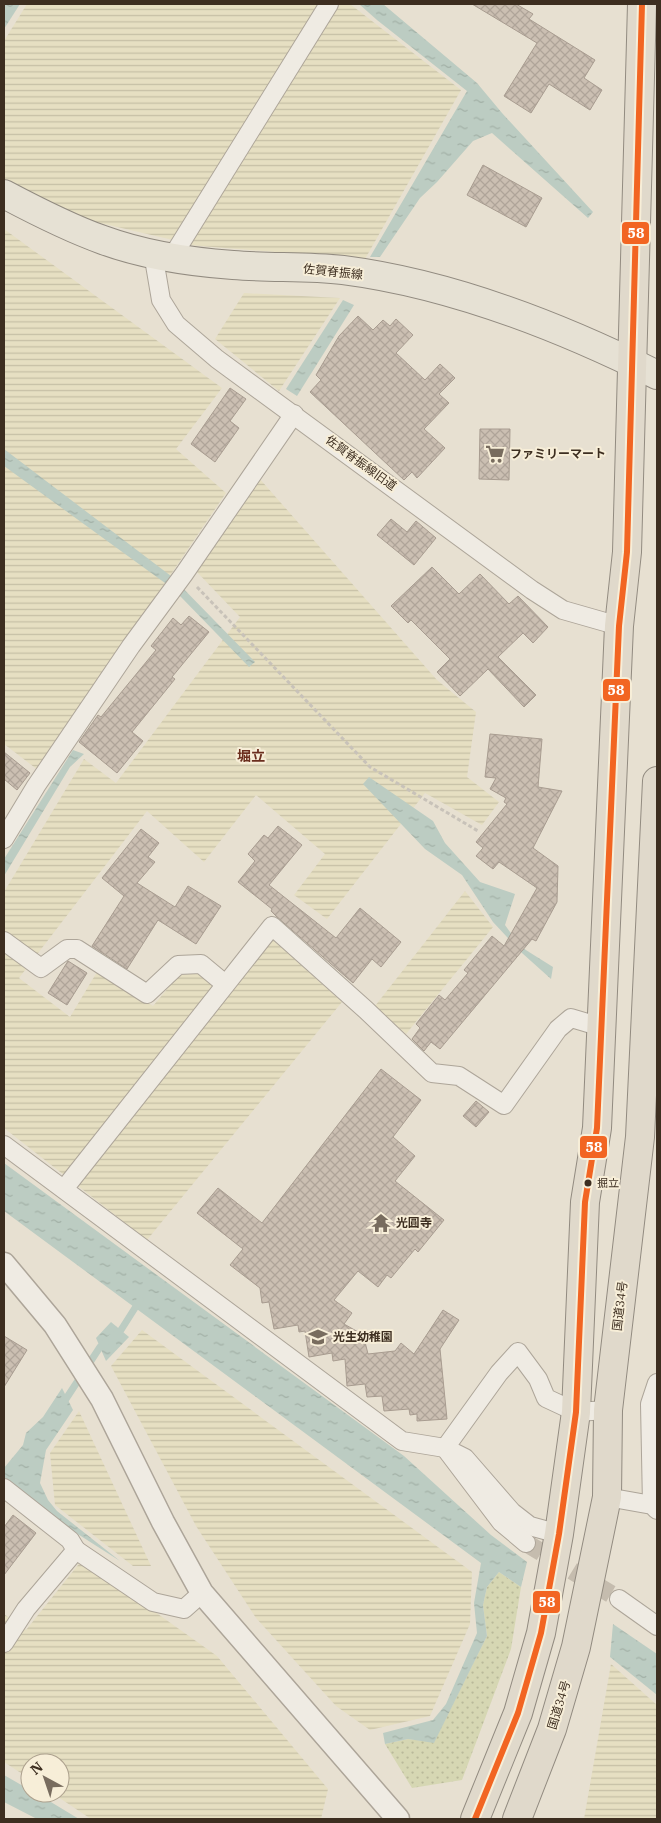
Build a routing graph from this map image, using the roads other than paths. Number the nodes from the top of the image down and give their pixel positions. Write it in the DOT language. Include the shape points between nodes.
graph roads {
  1 [pos="329,4"];
  2 [pos="642,4"];
  3 [pos="4,194"];
  4 [pos="162,255"];
  5 [pos="631,362"];
  6 [pos="657,374"];
  7 [pos="294,414"];
  8 [pos="619,626"];
  9 [pos="657,780"];
  10 [pos="4,839"];
  11 [pos="4,941"];
  12 [pos="225,984"];
  13 [pos="601,1027"];
  14 [pos="4,1144"];
  15 [pos="64,1189"];
  16 [pos="4,1264"];
  17 [pos="657,1383"];
  18 [pos="608,1410"];
  19 [pos="576,1412"];
  20 [pos="444,1448"];
  21 [pos="5,1489"];
  22 [pos="607,1497"];
  23 [pos="655,1508"];
  24 [pos="559,1534"];
  25 [pos="526,1543"];
  26 [pos="76,1550"];
  27 [pos="202,1593"];
  28 [pos="619,1599"];
  29 [pos="657,1626"];
  30 [pos="4,1643"];
  31 [pos="398,1819"];
  32 [pos="475,1819"];
  33 [pos="517,1819"];
  1 -- 4 [label="street"];
  2 -- 5 [label="highway"];
  3 -- 4 [label="main road, 佐賀脊振線" via="104,240"];
  4 -- 5 [label="main road, 佐賀脊振線" via="232,265 342,270 420,285 488,304"];
  4 -- 7 [label="street, 佐賀脊振線旧道" via="161,300 176,324 217,359"];
  5 -- 6 [label="main road, 佐賀脊振線"];
  5 -- 8 [label="highway" via="627,552"];
  7 -- 8 [label="street, 佐賀脊振線旧道" via="540,595 563,610"];
  7 -- 10 [label="street" via="126,654"];
  8 -- 13 [label="highway"];
  9 -- 18 [label="highway, 国道34号" via="640,1137"];
  11 -- 12 [label="street" via="41,968 67,949 77,949 147,994 178,965 201,964"];
  12 -- 13 [label="street" via="272,926 432,1073 459,1076 504,1104 558,1029 571,1018"];
  12 -- 15 [label="street"];
  13 -- 19 [label="highway" via="597,1128 585,1202"];
  14 -- 15 [label="street"];
  15 -- 20 [label="street" via="402,1441"];
  16 -- 27 [label="street" via="56,1325 102,1399"];
  17 -- 23 [label="street" via="650,1404"];
  18 -- 19 [label="street"];
  18 -- 22 [label="highway, 国道34号"];
  19 -- 20 [label="street" via="546,1398 538,1379 518,1352"];
  19 -- 24 [label="highway"];
  20 -- 24 [label="street" via="464,1458 512,1512 530,1526"];
  20 -- 25 [label="street" via="501,1522"];
  21 -- 26 [label="street" via="70,1540"];
  22 -- 23 [label="street"];
  22 -- 33 [label="highway, 国道34号" via="576,1647 552,1730"];
  24 -- 32 [label="highway" via="541,1633 518,1713"];
  26 -- 27 [label="street" via="153,1602 184,1608"];
  26 -- 30 [label="street" via="26,1610"];
  27 -- 31 [label="street"];
  28 -- 29 [label="street"];
}
